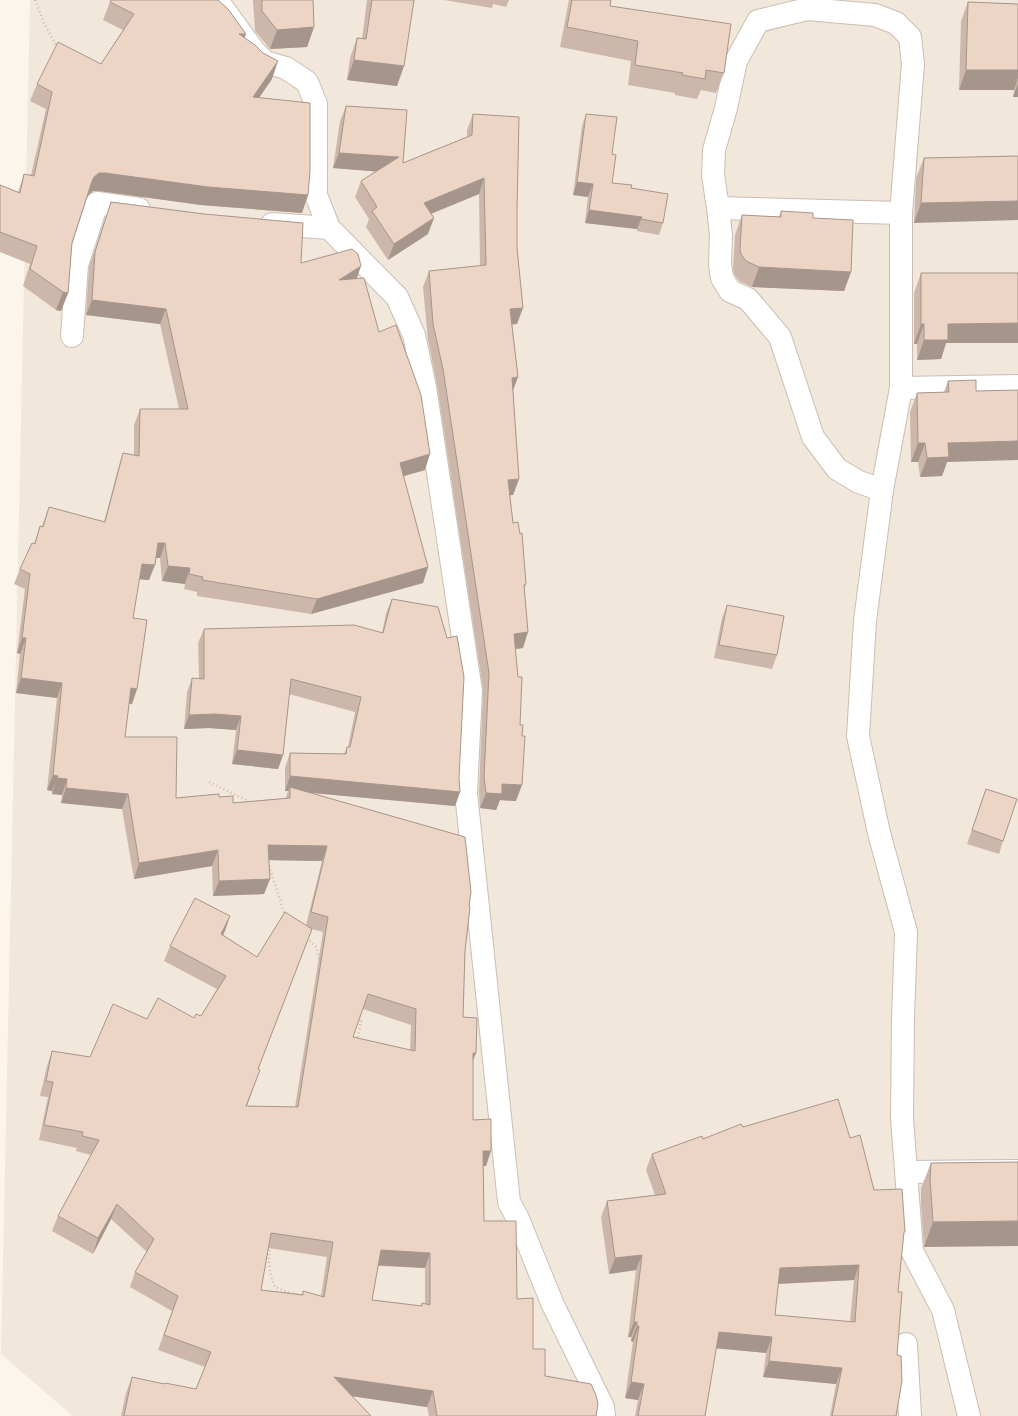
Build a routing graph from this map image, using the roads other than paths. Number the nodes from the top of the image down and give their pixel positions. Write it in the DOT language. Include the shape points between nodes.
graph roads {
  1 [pos="218,0"];
  2 [pos="808,4"];
  3 [pos="718,208"];
  4 [pos="156,211"];
  5 [pos="901,213"];
  6 [pos="253,222"];
  7 [pos="329,228"];
  8 [pos="72,336"];
  9 [pos="1018,386"];
  10 [pos="901,388"];
  11 [pos="882,490"];
  12 [pos="1018,1171"];
  13 [pos="907,1172"];
  14 [pos="906,1344"];
  15 [pos="604,1416"];
  16 [pos="910,1416"];
  17 [pos="969,1416"];
  1 -- 7 [label="street" via="245,39 265,62 286,68 306,82 316,104 316,195"];
  2 -- 3 [label="street" via="758,21 736,61 714,150 712,175"];
  2 -- 5 [label="street" via="875,15 896,23 910,37 913,64"];
  3 -- 5 [label="street"];
  3 -- 11 [label="street" via="722,278 730,291 748,299 780,336 813,437 837,468 859,482"];
  4 -- 8 [label="street" via="97,203 77,265"];
  5 -- 10 [label="street"];
  6 -- 7 [label="street"];
  7 -- 15 [label="street" via="397,297 414,335 425,387 471,691 466,793 509,1202 553,1305 603,1407"];
  9 -- 10 [label="street"];
  10 -- 11 [label="street"];
  11 -- 13 [label="street" via="865,621 858,736 906,932 902,1118"];
  12 -- 13 [label="street"];
  13 -- 17 [label="street" via="912,1251 944,1310"];
  14 -- 16 [label="street"];
}
